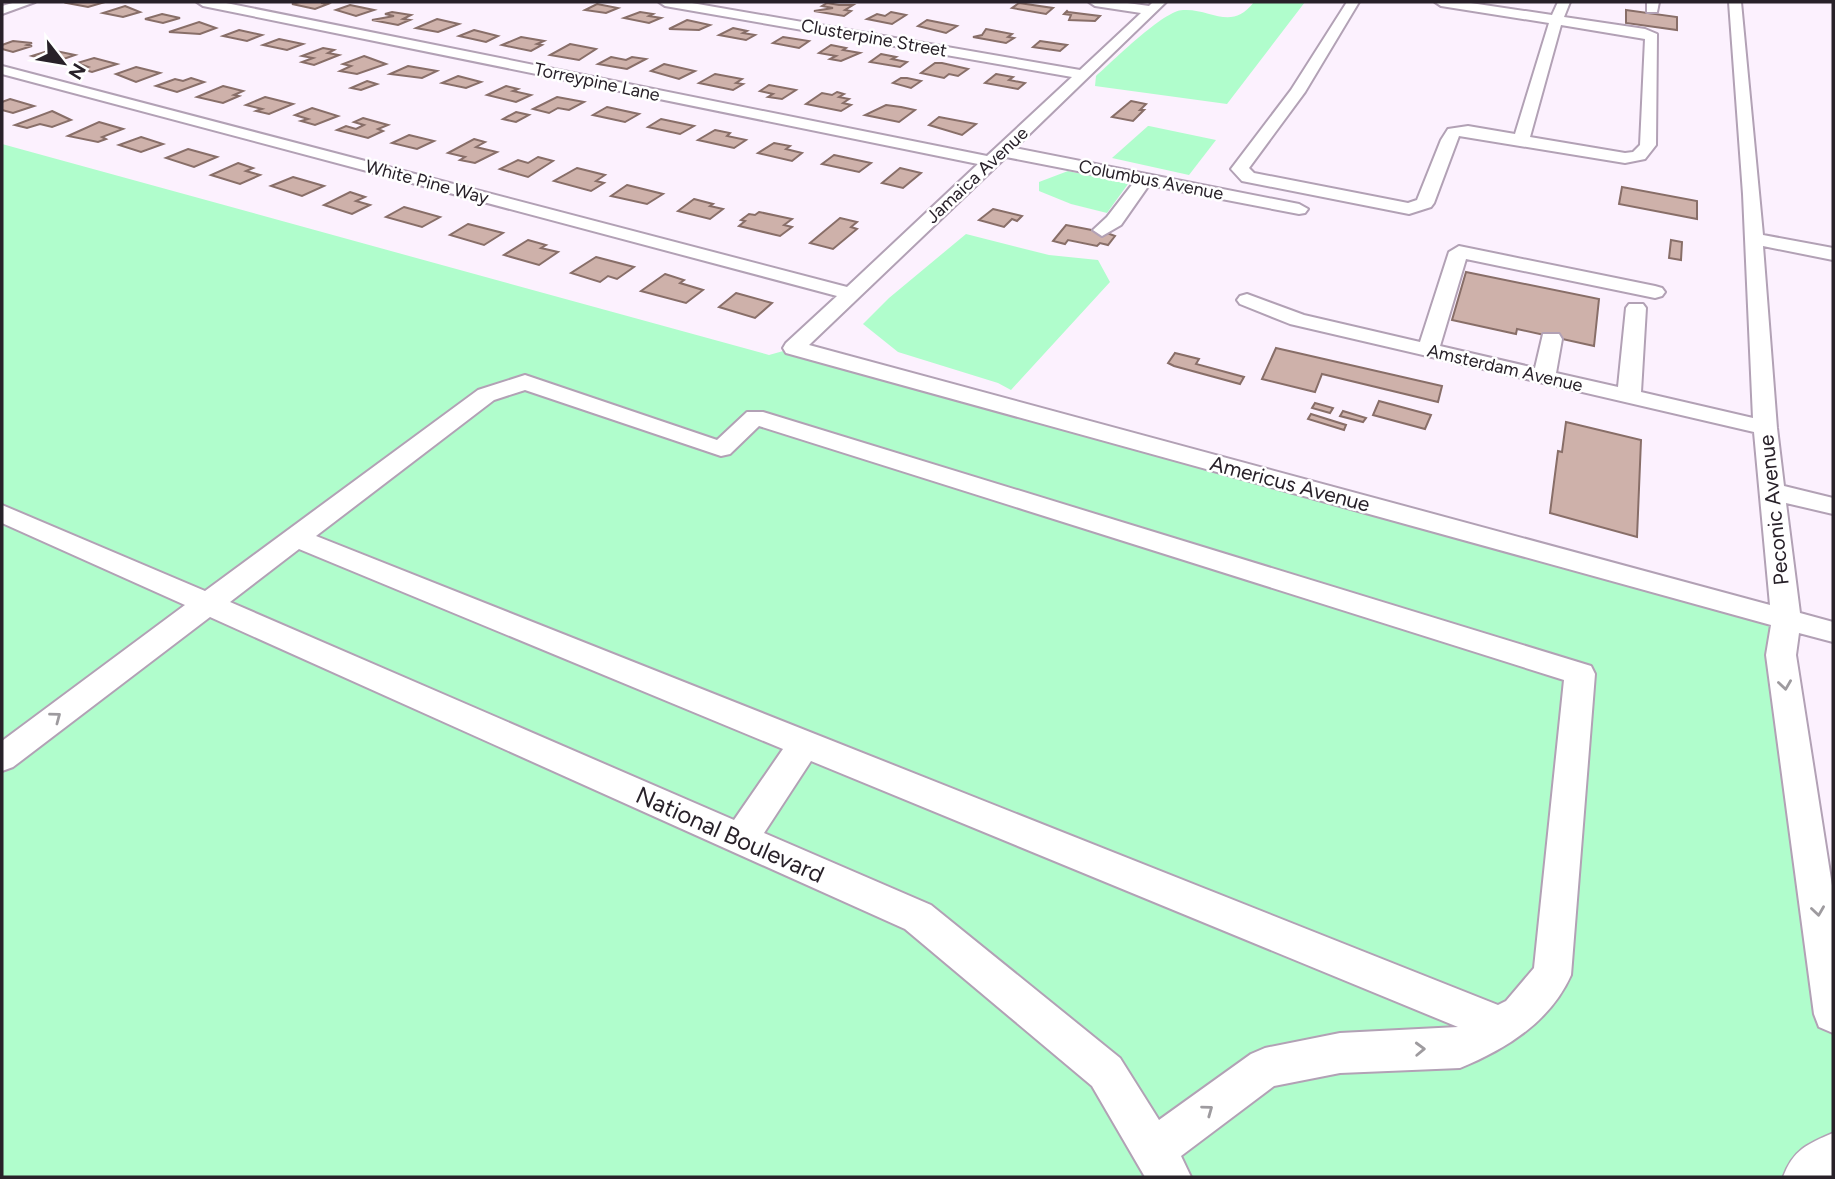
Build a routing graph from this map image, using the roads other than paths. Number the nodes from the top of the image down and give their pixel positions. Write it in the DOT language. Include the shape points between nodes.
graph roads {
  1 [pos="29,2"];
  2 [pos="203,2"];
  3 [pos="665,2"];
  4 [pos="1096,2"];
  5 [pos="1353,2"];
  6 [pos="1441,2"];
  7 [pos="1564,2"];
  8 [pos="1730,2"];
  9 [pos="1156,6"];
  10 [pos="2,10"];
  11 [pos="1556,20"];
  12 [pos="2,70"];
  13 [pos="1083,75"];
  14 [pos="1521,140"];
  15 [pos="996,157"];
  16 [pos="1145,179"];
  17 [pos="1299,209"];
  18 [pos="1102,230"];
  19 [pos="1754,239"];
  20 [pos="1833,254"];
  21 [pos="1655,292"];
  22 [pos="851,294"];
  23 [pos="1248,300"];
  24 [pos="1636,308"];
  25 [pos="1551,339"];
  26 [pos="794,348"];
  27 [pos="1428,350"];
  28 [pos="1544,377"];
  29 [pos="1629,397"];
  30 [pos="1765,428"];
  31 [pos="1772,491"];
  32 [pos="1833,506"];
  33 [pos="2,513"];
  34 [pos="296,538"];
  35 [pos="207,604"];
  36 [pos="1786,618"];
  37 [pos="1833,632"];
  38 [pos="806,742"];
  39 [pos="2,758"];
  40 [pos="740,841"];
  41 [pos="1833,1014"];
  42 [pos="1501,1026"];
  43 [pos="1833,1161"];
  44 [pos="1161,1163"];
  45 [pos="1811,1177"];
  1 -- 10 [label="street"];
  2 -- 15 [label="street, Torreypine Lane"];
  3 -- 13 [label="street, Clusterpine Street"];
  4 -- 9 [label="street"];
  5 -- 14 [label="street" via="1297,92 1240,169 1248,177 1409,209 1425,203 1454,132"];
  6 -- 11 [label="street"];
  7 -- 11 [label="street"];
  8 -- 19 [label="street, Peconic Avenue"];
  9 -- 13 [label="street, Jamaica Avenue"];
  11 -- 14 [label="street"];
  11 -- 14 [label="street" via="1652,37 1648,145 1642,155 1625,158"];
  12 -- 22 [label="street, White Pine Way"];
  13 -- 15 [label="street, Jamaica Avenue"];
  15 -- 16 [label="street, Columbus Avenue"];
  15 -- 22 [label="street, Jamaica Avenue"];
  16 -- 17 [label="street, Columbus Avenue"];
  16 -- 18 [label="street"];
  19 -- 20 [label="street"];
  19 -- 30 [label="street, Peconic Avenue"];
  21 -- 27 [label="street" via="1460,252"];
  22 -- 26 [label="street, Jamaica Avenue"];
  23 -- 27 [label="street, Amsterdam Avenue" via="1297,320"];
  24 -- 29 [label="street"];
  25 -- 28 [label="street"];
  26 -- 36 [label="street, Americus Avenue"];
  27 -- 28 [label="street, Amsterdam Avenue"];
  28 -- 29 [label="street, Amsterdam Avenue"];
  29 -- 30 [label="street, Amsterdam Avenue"];
  30 -- 31 [label="street, Peconic Avenue"];
  31 -- 32 [label="street"];
  31 -- 36 [label="street, Peconic Avenue"];
  33 -- 35 [label="street, National Boulevard"];
  34 -- 35 [label="street"];
  34 -- 38 [label="street"];
  34 -- 42 [label="street" via="486,396 525,382 721,449 755,417 1580,674 1552,975 1520,1014"];
  39 -- 35 [label="street, one-way"];
  35 -- 40 [label="street, National Boulevard"];
  36 -- 37 [label="street, Americus Avenue"];
  36 -- 41 [label="street, Peconic Avenue, one-way" via="1780,655"];
  38 -- 40 [label="street"];
  38 -- 42 [label="street"];
  40 -- 44 [label="street, National Boulevard" via="918,917 1106,1072"];
  44 -- 42 [label="street, one-way" via="1265,1068 1340,1053 1460,1048"];
  43 -- 45 [label="main road"];
}
